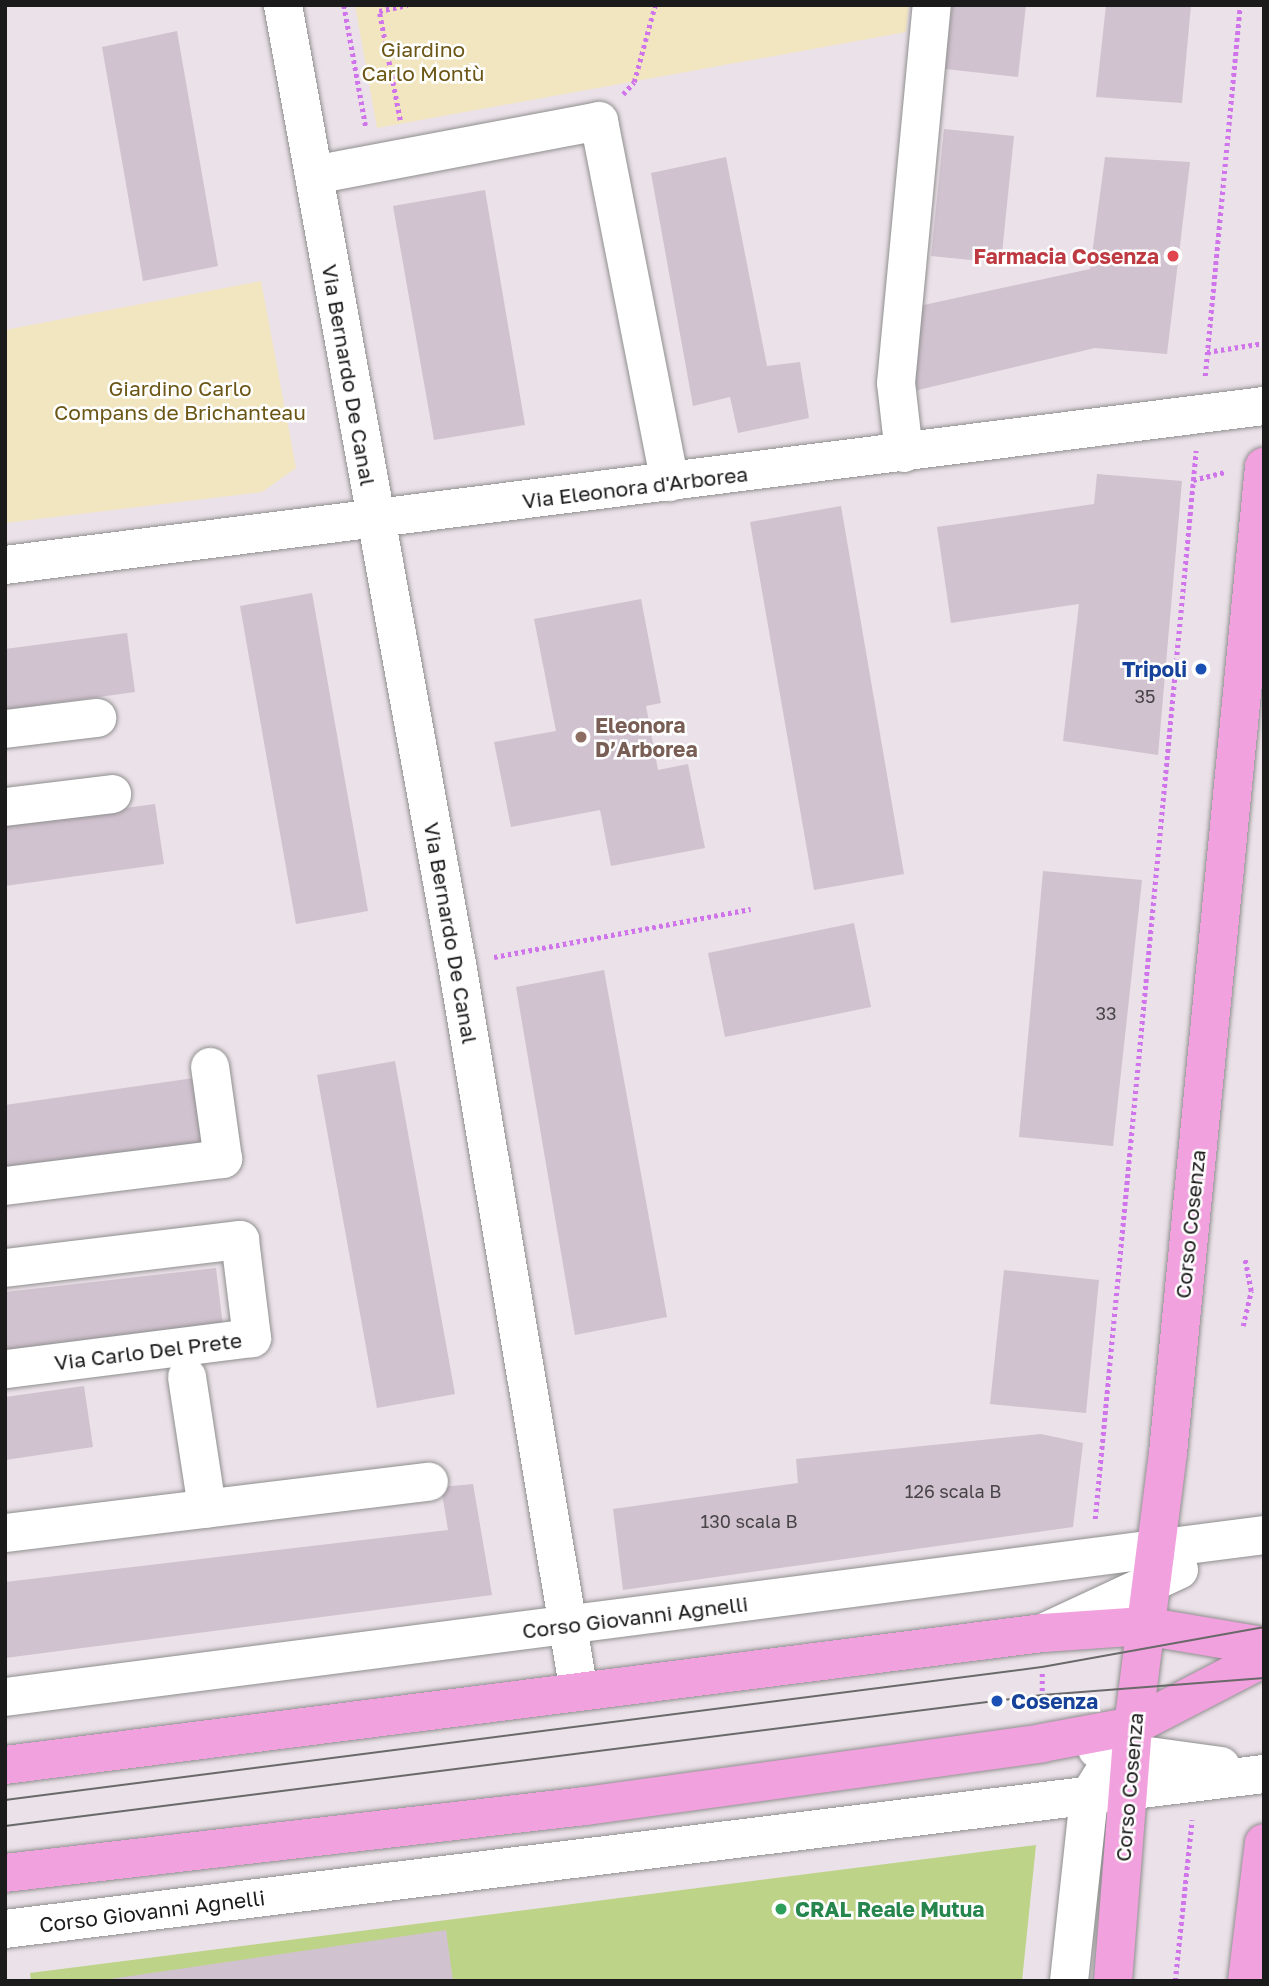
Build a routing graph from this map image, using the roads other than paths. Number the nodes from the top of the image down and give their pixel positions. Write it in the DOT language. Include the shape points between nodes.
graph roads {
  1 [pos="283,5"];
  2 [pos="932,5"];
  3 [pos="314,175"];
  4 [pos="1264,407"];
  5 [pos="904,453"];
  6 [pos="1264,467"];
  7 [pos="670,482"];
  8 [pos="375,518"];
  9 [pos="5,565"];
  10 [pos="97,718"];
  11 [pos="5,729"];
  12 [pos="112,794"];
  13 [pos="5,807"];
  14 [pos="210,1067"];
  15 [pos="5,1186"];
  16 [pos="5,1268"];
  17 [pos="5,1369"];
  18 [pos="187,1377"];
  19 [pos="429,1482"];
  20 [pos="207,1508"];
  21 [pos="5,1533"];
  22 [pos="1264,1535"];
  23 [pos="1264,1541"];
  24 [pos="1151,1565"];
  25 [pos="568,1626"];
  26 [pos="1144,1626"];
  27 [pos="1043,1633"];
  28 [pos="1264,1646"];
  29 [pos="1264,1658"];
  30 [pos="579,1692"];
  31 [pos="5,1697"];
  32 [pos="1126,1743"];
  33 [pos="5,1765"];
  34 [pos="1264,1773"];
  35 [pos="1130,1791"];
  36 [pos="1089,1797"];
  37 [pos="585,1806"];
  38 [pos="1264,1843"];
  39 [pos="590,1857"];
  40 [pos="5,1873"];
  41 [pos="5,1929"];
  42 [pos="1253,1934"];
  43 [pos="1069,1981"];
  44 [pos="1113,1981"];
  45 [pos="1247,1981"];
  46 [pos="1264,1981"];
  1 -- 3 [label="street, Via Bernardo De Canal"];
  2 -- 5 [label="street" via="896,383"];
  3 -- 7 [label="street" via="599,121"];
  3 -- 8 [label="street, Via Bernardo De Canal"];
  4 -- 5 [label="street, Via Eleonora d'Arborea"];
  5 -- 7 [label="street, Via Eleonora d'Arborea"];
  6 -- 24 [label="main road, Corso Cosenza" via="1168,1453"];
  7 -- 8 [label="street, Via Eleonora d'Arborea"];
  8 -- 9 [label="street, Via Eleonora d'Arborea"];
  8 -- 25 [label="street, Via Bernardo De Canal" via="457,964"];
  10 -- 11 [label="street"];
  12 -- 13 [label="street"];
  14 -- 15 [label="street" via="223,1159"];
  16 -- 17 [label="street, Via Carlo Del Prete" via="240,1240 252,1338"];
  18 -- 20 [label="street, Via Carlo Del Prete"];
  19 -- 20 [label="street"];
  20 -- 21 [label="street"];
  22 -- 24 [label="street, Corso Giovanni Agnelli"];
  23 -- 24 [label="street, Corso Giovanni Agnelli"];
  24 -- 25 [label="street, Corso Giovanni Agnelli"];
  24 -- 26 [label="main road, Corso Cosenza"];
  24 -- 27 [label="street, Corso Giovanni Agnelli"];
  25 -- 30 [label="street, Via Bernardo De Canal"];
  25 -- 31 [label="street, Corso Giovanni Agnelli"];
  26 -- 27 [label="main road, Corso Giovanni Agnelli"];
  26 -- 28 [label="main road, Corso Giovanni Agnelli"];
  26 -- 32 [label="main road, Corso Cosenza"];
  27 -- 30 [label="main road, Corso Giovanni Agnelli"];
  29 -- 32 [label="main road, Corso Giovanni Agnelli"];
  30 -- 33 [label="main road, Corso Giovanni Agnelli"];
  32 -- 34 [label="street, Corso Giovanni Agnelli"];
  32 -- 35 [label="main road, Corso Cosenza"];
  32 -- 36 [label="street, Corso Cosenza"];
  32 -- 37 [label="main road, Corso Giovanni Agnelli" via="1042,1743"];
  34 -- 35 [label="street, Corso Giovanni Agnelli"];
  35 -- 36 [label="street, Corso Giovanni Agnelli"];
  35 -- 44 [label="main road, Corso Cosenza"];
  36 -- 39 [label="street, Corso Giovanni Agnelli"];
  36 -- 43 [label="street, Corso Cosenza"];
  37 -- 39 [label="street"];
  37 -- 40 [label="main road, Corso Giovanni Agnelli"];
  38 -- 42 [label="main road"];
  39 -- 41 [label="street, Corso Giovanni Agnelli"];
  42 -- 45 [label="main road"];
  42 -- 46 [label="street"];
}
